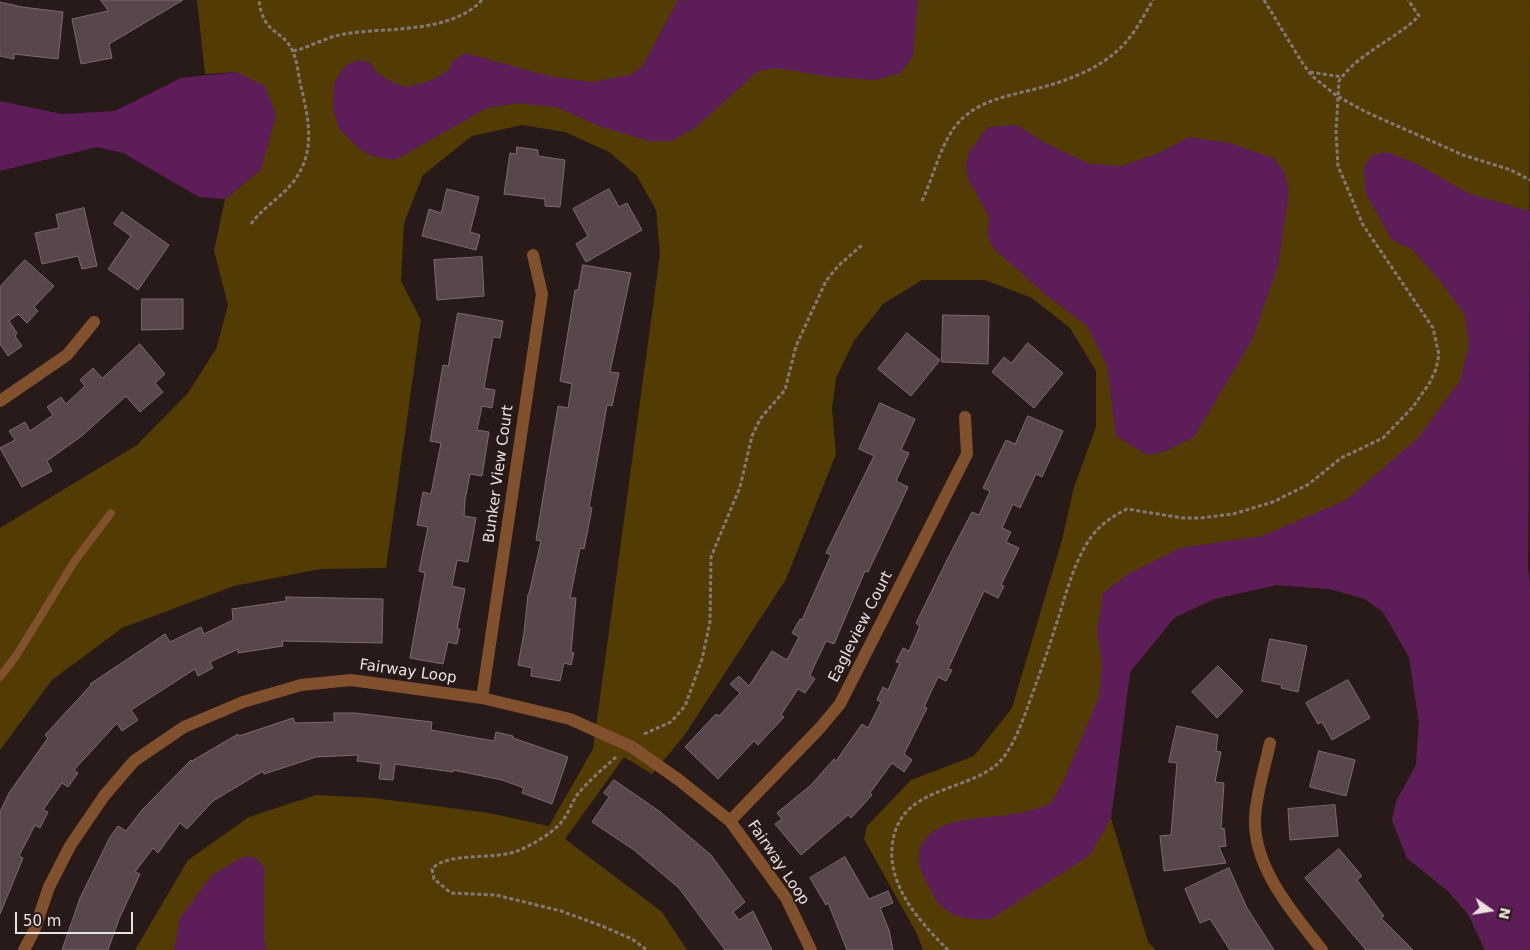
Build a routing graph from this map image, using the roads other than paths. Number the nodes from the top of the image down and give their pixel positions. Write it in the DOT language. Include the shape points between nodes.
graph roads {
  1 [pos="533,255"];
  2 [pos="94,322"];
  3 [pos="0,401"];
  4 [pos="965,417"];
  5 [pos="112,513"];
  6 [pos="0,677"];
  7 [pos="482,698"];
  8 [pos="1270,742"];
  9 [pos="730,821"];
  10 [pos="24,950"];
  11 [pos="811,950"];
  12 [pos="1322,950"];
  1 -- 7 [label="street, Bunker View Court" via="542,294"];
  2 -- 3 [label="street" via="67,355"];
  4 -- 9 [label="street, Eagleview Court" via="967,454 840,704"];
  5 -- 6 [label="lane" via="74,562"];
  7 -- 9 [label="street, Fairway Loop" via="570,719 632,747"];
  7 -- 10 [label="street, Fairway Loop" via="351,680 301,685 242,702 184,727 134,761 104,796 70,846"];
  8 -- 12 [label="street" via="1255,819 1261,853 1277,892"];
  9 -- 11 [label="street, Fairway Loop" via="786,898"];
}
